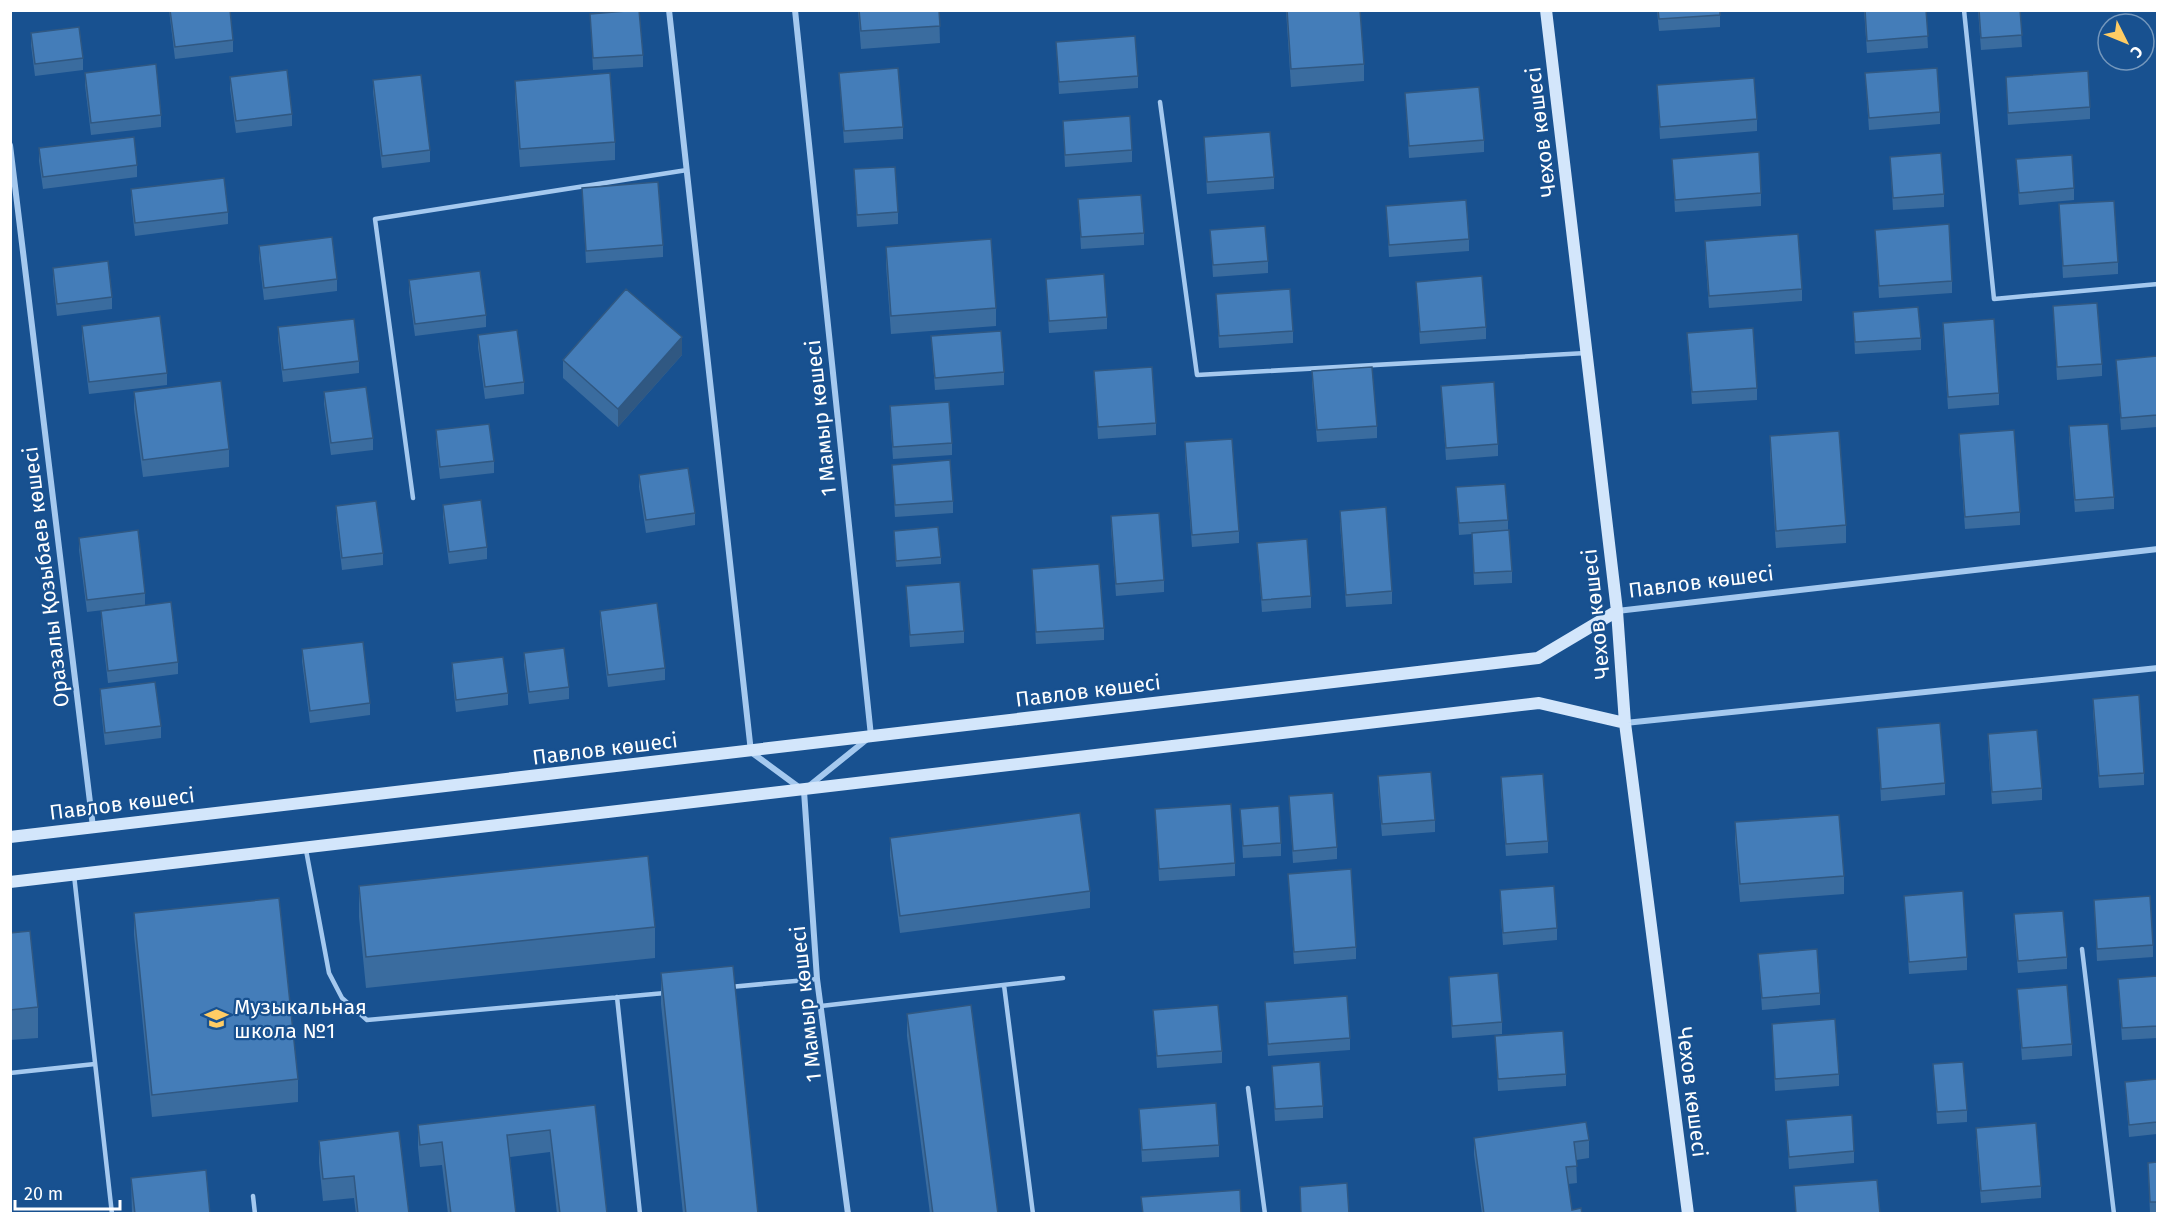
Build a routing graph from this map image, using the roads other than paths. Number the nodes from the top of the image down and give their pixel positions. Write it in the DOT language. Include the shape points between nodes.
graph roads {
  1 [pos="669,10"];
  2 [pos="795,10"];
  3 [pos="1546,10"];
  4 [pos="1964,10"];
  5 [pos="1160,102"];
  6 [pos="10,145"];
  7 [pos="687,170"];
  8 [pos="2157,284"];
  9 [pos="1586,353"];
  10 [pos="413,498"];
  11 [pos="2157,549"];
  12 [pos="1617,611"];
  13 [pos="2157,668"];
  14 [pos="1626,723"];
  15 [pos="871,736"];
  16 [pos="751,752"];
  17 [pos="804,791"];
  18 [pos="93,827"];
  19 [pos="10,837"];
  20 [pos="306,848"];
  21 [pos="74,875"];
  22 [pos="10,882"];
  23 [pos="2082,949"];
  24 [pos="1063,978"];
  25 [pos="817,979"];
  26 [pos="1004,985"];
  27 [pos="723,987"];
  28 [pos="676,992"];
  29 [pos="617,997"];
  30 [pos="821,1006"];
  31 [pos="95,1064"];
  32 [pos="10,1073"];
  33 [pos="1248,1088"];
  34 [pos="253,1196"];
  35 [pos="112,1214"];
  36 [pos="255,1214"];
  37 [pos="640,1214"];
  38 [pos="849,1214"];
  39 [pos="1033,1214"];
  40 [pos="1265,1214"];
  41 [pos="1688,1214"];
  42 [pos="2114,1214"];
  1 -- 7 [label="street"];
  2 -- 15 [label="street, 1 Мамыр көшесі"];
  3 -- 9 [label="street, Чехов көшесі"];
  4 -- 8 [label="lane" via="1994,299"];
  5 -- 9 [label="lane" via="1197,375"];
  6 -- 18 [label="street, Оразалы Қозыбаев көшесі"];
  7 -- 10 [label="lane" via="375,219"];
  7 -- 16 [label="street"];
  9 -- 12 [label="street, Чехов көшесі"];
  11 -- 12 [label="street, Павлов көшесі"];
  12 -- 14 [label="street, Чехов көшесі"];
  12 -- 15 [label="street, Павлов көшесі" via="1538,658"];
  13 -- 14 [label="street"];
  14 -- 17 [label="street" via="1539,703"];
  14 -- 41 [label="street, Чехов көшесі"];
  15 -- 16 [label="street, Павлов көшесі"];
  15 -- 17 [label="street"];
  16 -- 17 [label="street"];
  16 -- 18 [label="street, Павлов көшесі"];
  17 -- 20 [label="street"];
  17 -- 25 [label="street, 1 Мамыр көшесі"];
  18 -- 19 [label="street, Павлов көшесі"];
  20 -- 21 [label="street"];
  20 -- 29 [label="lane" via="329,974 342,998 367,1020"];
  21 -- 22 [label="street"];
  21 -- 31 [label="lane"];
  23 -- 42 [label="lane"];
  24 -- 26 [label="lane"];
  25 -- 27 [label="lane"];
  25 -- 30 [label="street, 1 Мамыр көшесі"];
  26 -- 30 [label="lane"];
  26 -- 39 [label="lane"];
  28 -- 29 [label="lane"];
  29 -- 37 [label="lane"];
  30 -- 38 [label="street, 1 Мамыр көшесі"];
  31 -- 32 [label="lane"];
  31 -- 35 [label="lane"];
  33 -- 40 [label="lane"];
  34 -- 36 [label="lane"];
}
